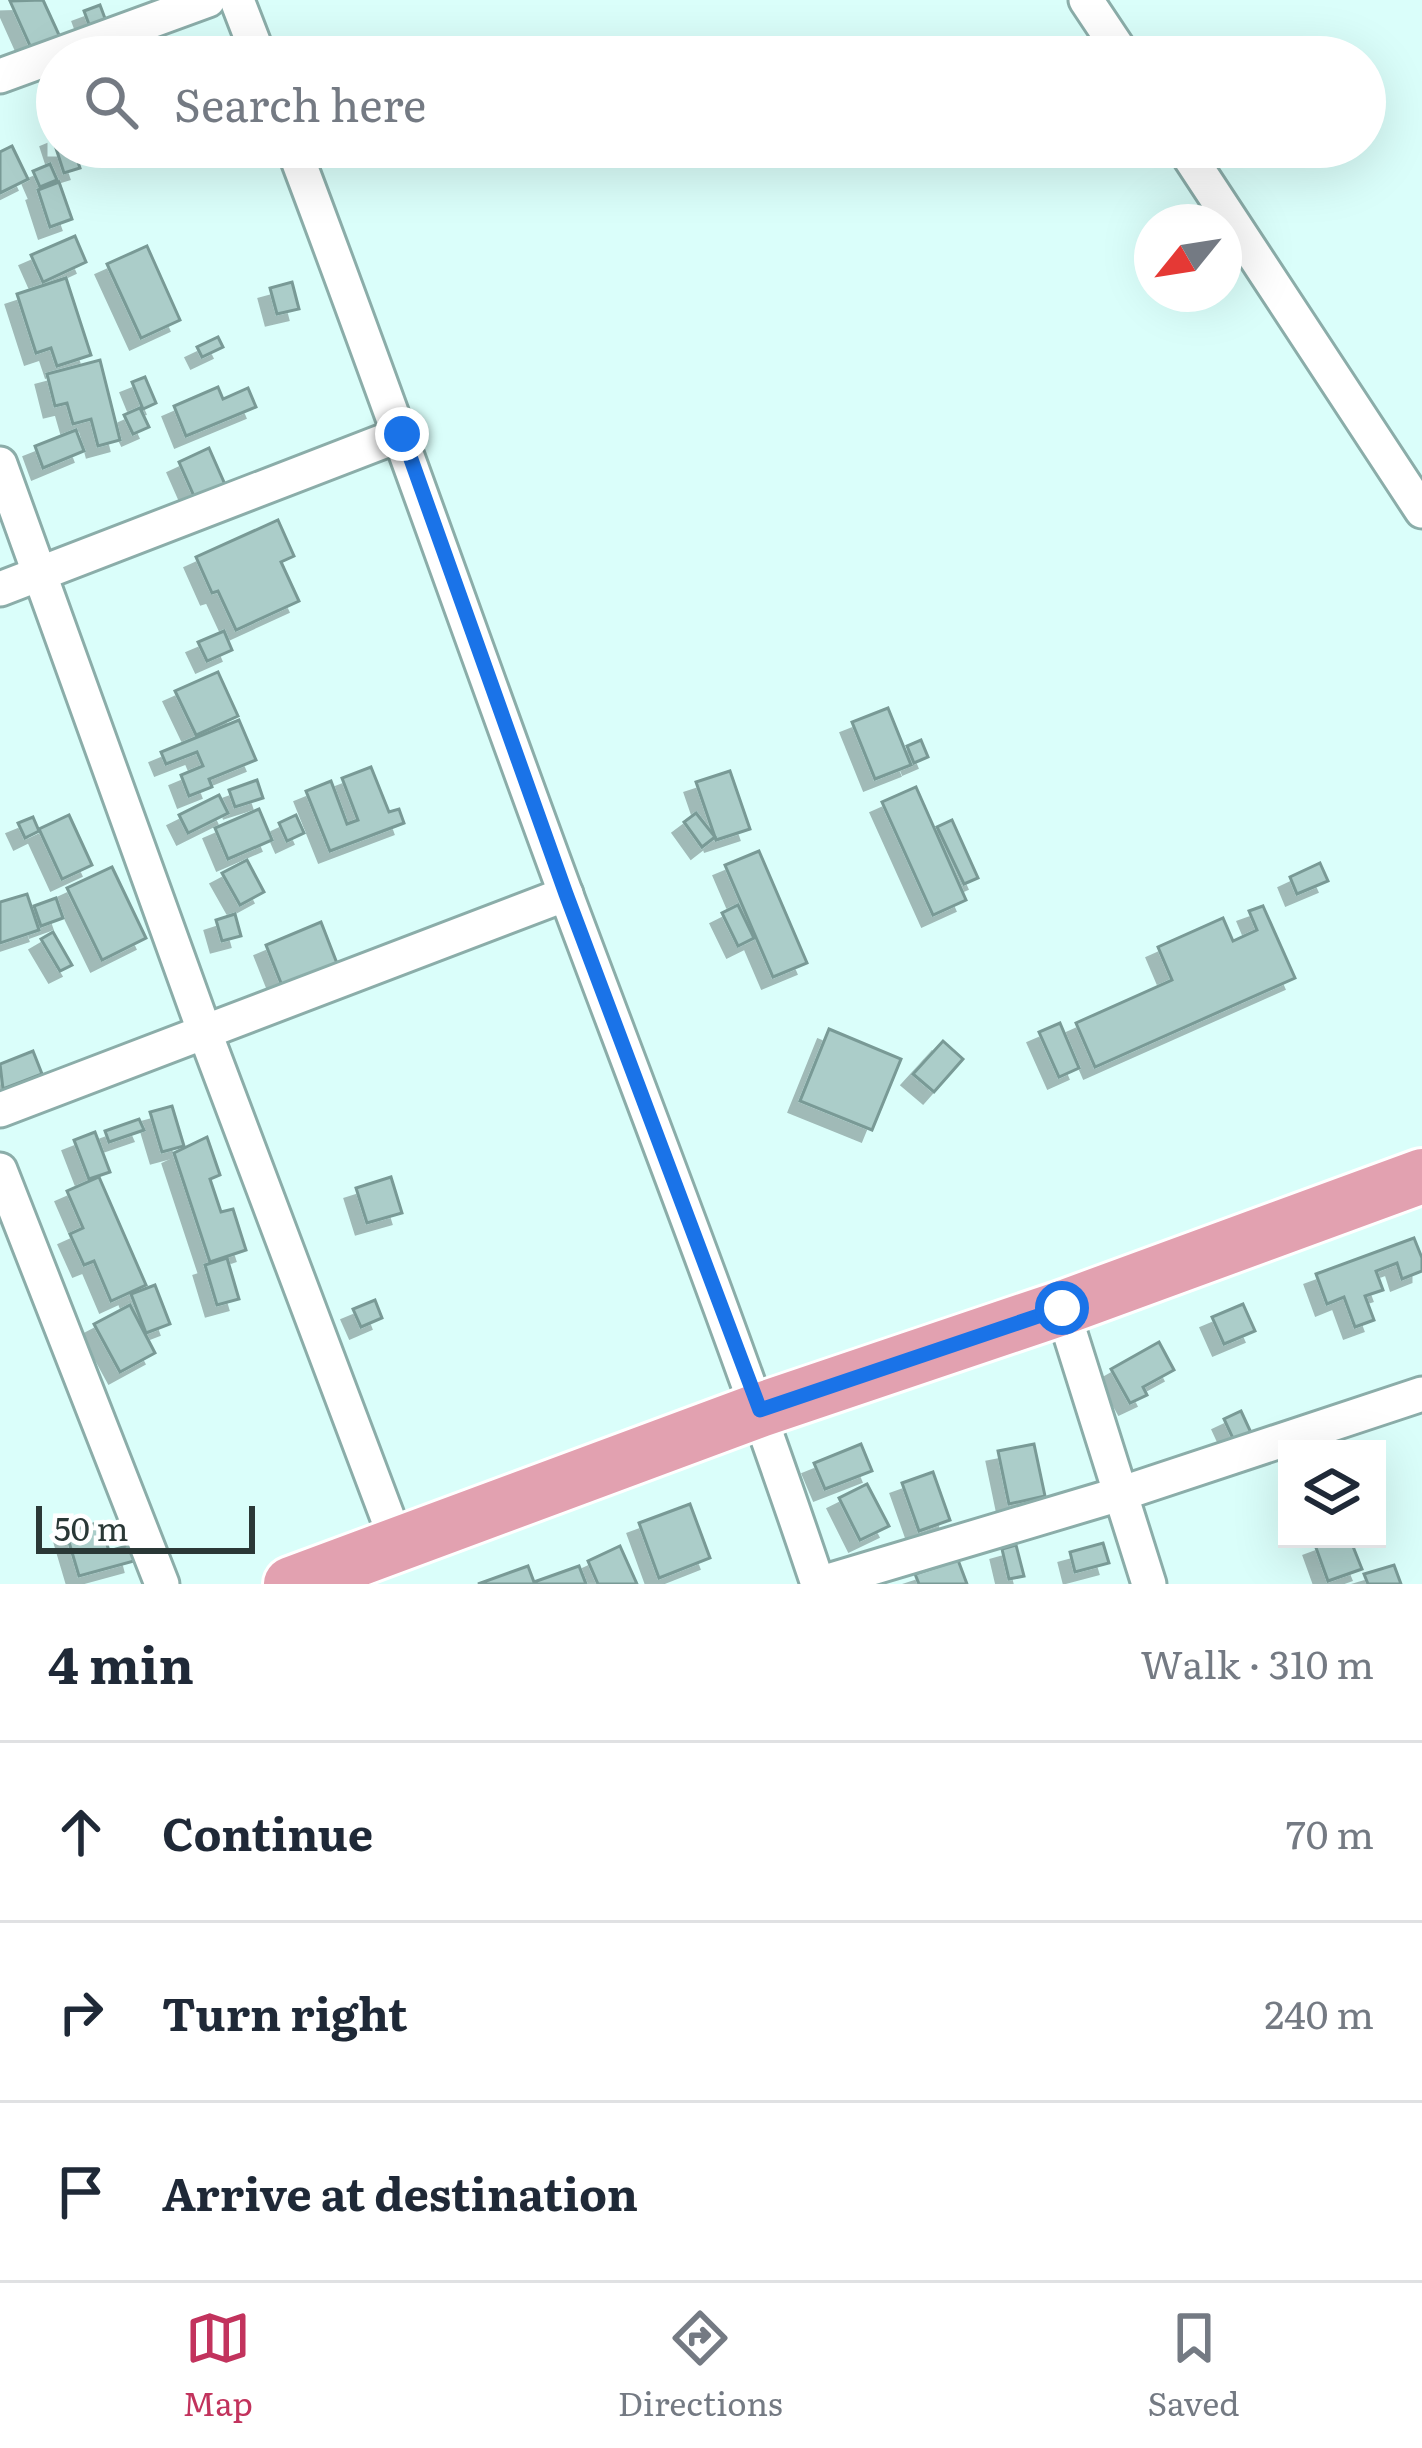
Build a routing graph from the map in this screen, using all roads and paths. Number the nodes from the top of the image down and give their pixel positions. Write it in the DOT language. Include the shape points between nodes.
graph roads {
  1 [pos="208,0"];
  2 [pos="237,0"];
  3 [pos="1086,0"];
  4 [pos="109,36"];
  5 [pos="251,36"];
  6 [pos="1110,36"];
  7 [pos="36,63"];
  8 [pos="0,76"];
  9 [pos="301,168"];
  10 [pos="1197,168"];
  11 [pos="402,434"];
  12 [pos="0,464"];
  13 [pos="1422,511"];
  14 [pos="41,574"];
  15 [pos="0,589"];
  16 [pos="566,894"];
  17 [pos="206,1033"];
  18 [pos="0,1110"];
  19 [pos="0,1170"];
  20 [pos="1422,1176"];
  21 [pos="1062,1308"];
  22 [pos="1422,1394"];
  23 [pos="760,1410"];
  24 [pos="1123,1493"];
  25 [pos="398,1545"];
  26 [pos="162,1584"];
  27 [pos="291,1584"];
  28 [pos="818,1584"];
  29 [pos="1149,1584"];
  1 -- 4 [label="street"];
  2 -- 5 [label="street"];
  3 -- 6 [label="street"];
  7 -- 8 [label="street"];
  9 -- 11 [label="street"];
  10 -- 13 [label="street"];
  11 -- 14 [label="street"];
  11 -- 16 [label="street"];
  12 -- 14 [label="street"];
  14 -- 15 [label="street"];
  14 -- 17 [label="street"];
  16 -- 17 [label="street"];
  16 -- 23 [label="street"];
  17 -- 18 [label="street"];
  17 -- 25 [label="street"];
  19 -- 26 [label="street"];
  20 -- 21 [label="main road"];
  21 -- 23 [label="main road"];
  21 -- 24 [label="street"];
  22 -- 24 [label="street"];
  23 -- 25 [label="main road"];
  23 -- 28 [label="street"];
  24 -- 28 [label="street"];
  24 -- 29 [label="street"];
  25 -- 27 [label="main road"];
}
